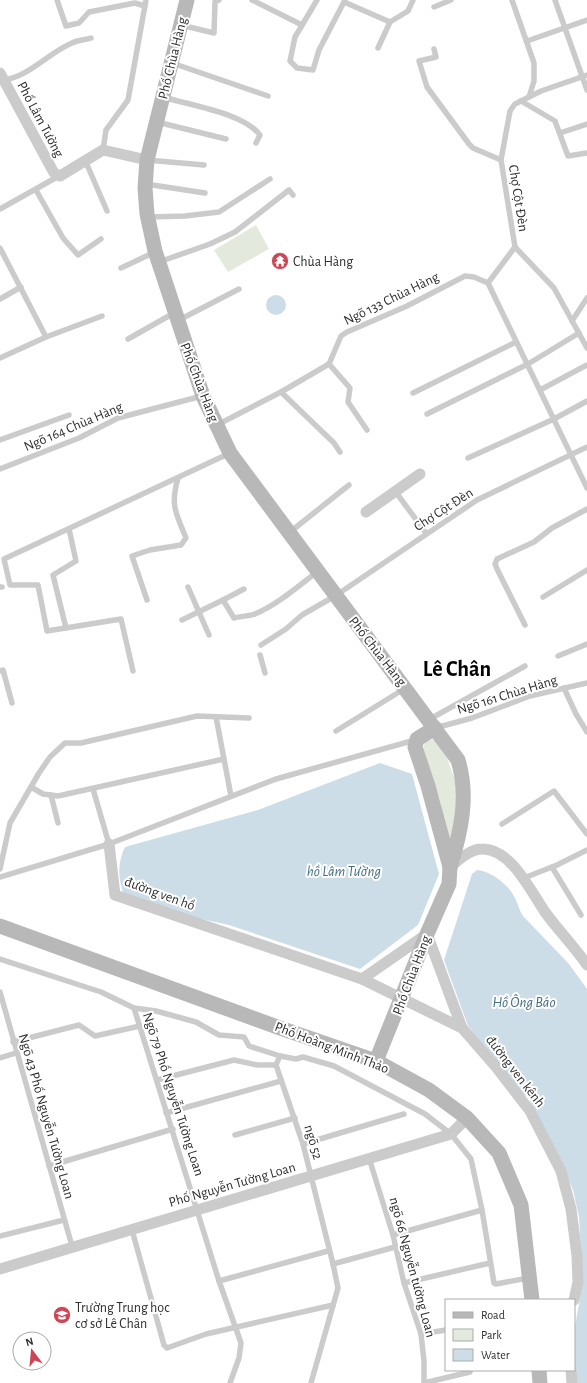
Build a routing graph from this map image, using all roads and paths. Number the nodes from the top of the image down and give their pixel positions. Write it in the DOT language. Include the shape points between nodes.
graph roads {
  1 [pos="57,0"];
  2 [pos="187,0"];
  3 [pos="219,0"];
  4 [pos="252,0"];
  5 [pos="317,0"];
  6 [pos="413,0"];
  7 [pos="451,0"];
  8 [pos="512,0"];
  9 [pos="555,0"];
  10 [pos="345,1"];
  11 [pos="146,3"];
  12 [pos="434,7"];
  13 [pos="587,20"];
  14 [pos="390,22"];
  15 [pos="180,25"];
  16 [pos="302,25"];
  17 [pos="564,28"];
  18 [pos="91,38"];
  19 [pos="527,41"];
  20 [pos="378,48"];
  21 [pos="434,49"];
  22 [pos="171,63"];
  23 [pos="584,76"];
  24 [pos="1,79"];
  25 [pos="587,90"];
  26 [pos="268,96"];
  27 [pos="163,97"];
  28 [pos="529,97"];
  29 [pos="521,101"];
  30 [pos="157,122"];
  31 [pos="587,124"];
  32 [pos="560,133"];
  33 [pos="226,139"];
  34 [pos="256,143"];
  35 [pos="103,150"];
  36 [pos="587,153"];
  37 [pos="85,160"];
  38 [pos="147,160"];
  39 [pos="501,160"];
  40 [pos="204,165"];
  41 [pos="60,176"];
  42 [pos="270,179"];
  43 [pos="146,184"];
  44 [pos="36,190"];
  45 [pos="205,193"];
  46 [pos="293,196"];
  47 [pos="0,209"];
  48 [pos="107,211"];
  49 [pos="148,217"];
  50 [pos="101,239"];
  51 [pos="515,247"];
  52 [pos="0,248"];
  53 [pos="157,257"];
  54 [pos="121,268"];
  55 [pos="488,283"];
  56 [pos="21,288"];
  57 [pos="239,289"];
  58 [pos="587,298"];
  59 [pos="0,299"];
  60 [pos="102,316"];
  61 [pos="176,317"];
  62 [pos="572,321"];
  63 [pos="579,333"];
  64 [pos="46,337"];
  65 [pos="128,339"];
  66 [pos="516,342"];
  67 [pos="587,348"];
  68 [pos="0,358"];
  69 [pos="329,364"];
  70 [pos="528,364"];
  71 [pos="587,364"];
  72 [pos="540,390"];
  73 [pos="281,392"];
  74 [pos="413,393"];
  75 [pos="203,396"];
  76 [pos="587,401"];
  77 [pos="427,414"];
  78 [pos="69,415"];
  79 [pos="554,419"];
  80 [pos="217,425"];
  81 [pos="367,430"];
  82 [pos="0,440"];
  83 [pos="587,447"];
  84 [pos="340,452"];
  85 [pos="230,453"];
  86 [pos="572,456"];
  87 [pos="468,458"];
  88 [pos="0,469"];
  89 [pos="420,474"];
  90 [pos="178,478"];
  91 [pos="349,485"];
  92 [pos="587,488"];
  93 [pos="395,491"];
  94 [pos="587,510"];
  95 [pos="366,512"];
  96 [pos="69,529"];
  97 [pos="289,533"];
  98 [pos="426,533"];
  99 [pos="587,570"];
  100 [pos="318,571"];
  101 [pos="188,588"];
  102 [pos="244,589"];
  103 [pos="335,596"];
  104 [pos="543,597"];
  105 [pos="147,600"];
  106 [pos="223,600"];
  107 [pos="200,612"];
  108 [pos="182,620"];
  109 [pos="526,625"];
  110 [pos="66,628"];
  111 [pos="209,635"];
  112 [pos="587,644"];
  113 [pos="261,645"];
  114 [pos="260,655"];
  115 [pos="558,656"];
  116 [pos="525,666"];
  117 [pos="0,671"];
  118 [pos="133,671"];
  119 [pos="265,673"];
  120 [pos="587,683"];
  121 [pos="406,688"];
  122 [pos="564,688"];
  123 [pos="12,703"];
  124 [pos="216,717"];
  125 [pos="249,718"];
  126 [pos="432,724"];
  127 [pos="336,731"];
  128 [pos="587,732"];
  129 [pos="417,739"];
  130 [pos="224,759"];
  131 [pos="31,787"];
  132 [pos="93,789"];
  133 [pos="51,795"];
  134 [pos="231,796"];
  135 [pos="58,823"];
  136 [pos="502,824"];
  137 [pos="587,834"];
  138 [pos="109,844"];
  139 [pos="587,850"];
  140 [pos="450,867"];
  141 [pos="552,867"];
  142 [pos="0,869"];
  143 [pos="0,877"];
  144 [pos="524,878"];
  145 [pos="581,915"];
  146 [pos="0,926"];
  147 [pos="426,934"];
  148 [pos="3,960"];
  149 [pos="0,964"];
  150 [pos="587,965"];
  151 [pos="362,979"];
  152 [pos="0,992"];
  153 [pos="403,998"];
  154 [pos="134,1008"];
  155 [pos="140,1026"];
  156 [pos="462,1028"];
  157 [pos="13,1042"];
  158 [pos="16,1053"];
  159 [pos="280,1056"];
  160 [pos="0,1058"];
  161 [pos="376,1061"];
  162 [pos="276,1065"];
  163 [pos="157,1080"];
  164 [pos="281,1081"];
  165 [pos="166,1113"];
  166 [pos="404,1114"];
  167 [pos="295,1118"];
  168 [pos="468,1118"];
  169 [pos="173,1129"];
  170 [pos="451,1134"];
  171 [pos="235,1135"];
  172 [pos="302,1144"];
  173 [pos="369,1158"];
  174 [pos="49,1166"];
  175 [pos="311,1177"];
  176 [pos="198,1210"];
  177 [pos="482,1210"];
  178 [pos="64,1220"];
  179 [pos="132,1230"];
  180 [pos="393,1235"];
  181 [pos="0,1236"];
  182 [pos="72,1246"];
  183 [pos="395,1247"];
  184 [pos="328,1251"];
  185 [pos="490,1263"];
  186 [pos="333,1264"];
  187 [pos="0,1269"];
  188 [pos="530,1277"];
  189 [pos="219,1281"];
  190 [pos="404,1283"];
  191 [pos="532,1299"];
  192 [pos="574,1299"];
  193 [pos="333,1305"];
  194 [pos="236,1328"];
  195 [pos="445,1330"];
  196 [pos="421,1334"];
  197 [pos="539,1371"];
  198 [pos="571,1371"];
  199 [pos="470,1372"];
  200 [pos="230,1383"];
  201 [pos="311,1383"];
  202 [pos="424,1383"];
  203 [pos="540,1383"];
  204 [pos="572,1383"];
  1 -- 11 [label="lane" via="66,26 79,23 89,12"];
  2 -- 15 [label="street, Phố Chùa Hàng"];
  3 -- 15 [label="lane" via="215,2 214,33"];
  4 -- 16 [label="lane"];
  5 -- 16 [label="lane"];
  6 -- 14 [label="lane" via="408,11"];
  7 -- 12 [label="lane"];
  8 -- 19 [label="lane"];
  9 -- 17 [label="lane"];
  10 -- 14 [label="lane"];
  10 -- 16 [label="lane" via="319,50 313,70 297,68 290,61 295,37"];
  11 -- 35 [label="lane" via="128,100 106,130"];
  13 -- 17 [label="lane"];
  14 -- 20 [label="lane"];
  15 -- 22 [label="street, Phố Chùa Hàng"];
  17 -- 19 [label="lane"];
  17 -- 23 [label="lane"];
  18 -- 24 [label="lane" via="73,42 13,79"];
  19 -- 28 [label="lane" via="534,64 534,81"];
  21 -- 39 [label="lane" via="436,57 419,61 427,87 473,148"];
  22 -- 26 [label="lane"];
  22 -- 27 [label="street, Phố Chùa Hàng"];
  23 -- 25 [label="lane"];
  23 -- 28 [label="lane, Chợ Cột Đèn"];
  24 -- 41 [label="street, Phố Lâm Tường" via="50,168"];
  27 -- 30 [label="street, Phố Chùa Hàng"];
  27 -- 34 [label="lane" via="234,116 254,127 260,135"];
  28 -- 29 [label="lane, Chợ Cột Đèn"];
  29 -- 32 [label="lane" via="555,120"];
  29 -- 39 [label="lane, Chợ Cột Đèn" via="510,111"];
  30 -- 33 [label="lane"];
  30 -- 38 [label="street, Phố Chùa Hàng"];
  31 -- 32 [label="lane"];
  32 -- 36 [label="lane" via="568,156"];
  35 -- 37 [label="street, Phố Lâm Tường"];
  35 -- 38 [label="street"];
  37 -- 41 [label="street, Phố Lâm Tường"];
  37 -- 48 [label="lane"];
  38 -- 40 [label="lane"];
  38 -- 43 [label="street, Phố Chùa Hàng"];
  39 -- 51 [label="lane, Chợ Cột Đèn"];
  41 -- 44 [label="lane"];
  42 -- 49 [label="lane" via="219,212"];
  43 -- 45 [label="lane"];
  43 -- 49 [label="street, Phố Chùa Hàng"];
  44 -- 47 [label="lane"];
  44 -- 50 [label="lane" via="63,238 78,255"];
  46 -- 53 [label="lane" via="289,190 235,232 210,244"];
  49 -- 53 [label="street, Phố Chùa Hàng"];
  51 -- 55 [label="lane, Chợ Cột Đèn"];
  51 -- 62 [label="lane, Chợ Cột Đèn" via="554,288"];
  52 -- 56 [label="lane"];
  53 -- 54 [label="lane"];
  53 -- 61 [label="street, Phố Chùa Hàng"];
  55 -- 66 [label="lane"];
  55 -- 69 [label="lane, Ngõ 133 Chùa Hàng" via="465,276 407,306 347,332 341,336"];
  56 -- 59 [label="lane"];
  56 -- 64 [label="lane"];
  57 -- 61 [label="lane"];
  58 -- 62 [label="lane"];
  60 -- 64 [label="lane"];
  61 -- 65 [label="lane"];
  61 -- 75 [label="street, Phố Chùa Hàng"];
  62 -- 63 [label="lane, Chợ Cột Đèn"];
  63 -- 67 [label="lane, Chợ Cột Đèn"];
  63 -- 70 [label="lane"];
  64 -- 68 [label="lane"];
  66 -- 70 [label="lane"];
  66 -- 74 [label="lane"];
  69 -- 73 [label="lane"];
  69 -- 81 [label="lane" via="350,388 348,402"];
  70 -- 72 [label="lane"];
  70 -- 77 [label="lane"];
  71 -- 72 [label="lane"];
  72 -- 79 [label="lane"];
  73 -- 80 [label="lane"];
  73 -- 84 [label="lane" via="334,443"];
  75 -- 80 [label="street, Phố Chùa Hàng"];
  75 -- 88 [label="lane, Ngõ 164 Chùa Hàng" via="118,418 79,438"];
  76 -- 79 [label="lane"];
  78 -- 82 [label="lane"];
  79 -- 86 [label="lane"];
  79 -- 87 [label="lane"];
  80 -- 85 [label="street, Phố Chùa Hàng"];
  83 -- 86 [label="lane, Chợ Cột Đèn"];
  85 -- 90 [label="lane"];
  85 -- 97 [label="street, Phố Chùa Hàng"];
  86 -- 92 [label="lane"];
  86 -- 98 [label="lane, Chợ Cột Đèn" via="477,500"];
  89 -- 93 [label="street"];
  90 -- 96 [label="lane"];
  90 -- 105 [label="lane" via="173,494 174,509 186,538 181,545 132,556"];
  91 -- 97 [label="lane"];
  93 -- 95 [label="street"];
  93 -- 98 [label="lane"];
  94 -- 109 [label="lane" via="557,525 534,542 497,559 495,564"];
  96 -- 110 [label="lane" via="76,561 53,575"];
  96 -- 110 [label="lane" via="4,559 10,585 38,584 48,631"];
  97 -- 100 [label="street, Phố Chùa Hàng"];
  98 -- 103 [label="lane, Chợ Cột Đèn"];
  99 -- 104 [label="lane"];
  100 -- 103 [label="street, Phố Chùa Hàng"];
  100 -- 106 [label="lane" via="253,616 234,618"];
  101 -- 107 [label="lane"];
  102 -- 106 [label="lane"];
  103 -- 113 [label="lane, Chợ Cột Đèn" via="302,615"];
  103 -- 121 [label="street, Phố Chùa Hàng"];
  106 -- 107 [label="lane"];
  107 -- 108 [label="lane"];
  107 -- 111 [label="lane"];
  110 -- 118 [label="lane" via="121,619"];
  112 -- 115 [label="lane"];
  114 -- 119 [label="lane"];
  116 -- 126 [label="lane"];
  117 -- 123 [label="lane" via="3,670"];
  120 -- 122 [label="lane, Ngõ 161 Chùa Hàng"];
  121 -- 126 [label="street, Phố Chùa Hàng"];
  121 -- 127 [label="lane"];
  122 -- 126 [label="lane, Ngõ 161 Chùa Hàng" via="530,696 472,718"];
  122 -- 128 [label="lane"];
  124 -- 125 [label="lane"];
  124 -- 130 [label="lane"];
  124 -- 131 [label="lane" via="197,716 81,743 65,743 50,757"];
  126 -- 129 [label="street"];
  126 -- 140 [label="street, Phố Chùa Hàng" via="458,760 461,770 464,800 458,842"];
  129 -- 134 [label="lane" via="276,779"];
  129 -- 140 [label="street, Phố Chùa Hàng" via="415,747"];
  130 -- 132 [label="lane"];
  130 -- 134 [label="lane"];
  131 -- 133 [label="lane" via="43,794"];
  131 -- 142 [label="lane" via="10,823"];
  132 -- 133 [label="lane"];
  132 -- 138 [label="lane"];
  133 -- 135 [label="lane"];
  134 -- 138 [label="lane"];
  136 -- 137 [label="lane" via="554,790"];
  138 -- 143 [label="lane"];
  138 -- 151 [label="street, đường ven hồ" via="115,895"];
  139 -- 141 [label="lane"];
  140 -- 144 [label="street" via="468,854 482,849 496,853"];
  140 -- 147 [label="street, Phố Chùa Hàng" via="449,884"];
  141 -- 144 [label="lane"];
  141 -- 145 [label="lane"];
  144 -- 150 [label="street" via="545,912"];
  146 -- 161 [label="street, Phố Hoàng Minh Thảo"];
  147 -- 151 [label="street"];
  147 -- 153 [label="street, Phố Chùa Hàng"];
  147 -- 156 [label="street, đường ven kênh"];
  148 -- 149 [label="lane"];
  148 -- 154 [label="lane" via="101,992"];
  151 -- 153 [label="street"];
  152 -- 157 [label="lane, Ngõ 43 Phố Nguyễn Tường Loan"];
  153 -- 156 [label="street"];
  153 -- 161 [label="street, Phố Chùa Hàng"];
  154 -- 155 [label="lane, Ngõ 79 Phố Nguyễn Tường Loan"];
  154 -- 159 [label="lane" via="196,1022 219,1034 244,1037 249,1046"];
  155 -- 157 [label="lane" via="95,1036 78,1025"];
  155 -- 163 [label="lane, Ngõ 79 Phố Nguyễn Tường Loan"];
  156 -- 192 [label="street, đường ven kênh" via="530,1111 561,1171 571,1209 577,1256 578,1282"];
  157 -- 158 [label="lane, Ngõ 43 Phố Nguyễn Tường Loan"];
  158 -- 160 [label="lane"];
  158 -- 174 [label="lane, Ngõ 43 Phố Nguyễn Tường Loan"];
  159 -- 162 [label="lane"];
  159 -- 170 [label="lane" via="296,1059 303,1057 334,1066 426,1114"];
  161 -- 168 [label="street, Phố Hoàng Minh Thảo" via="429,1090"];
  162 -- 163 [label="lane" via="257,1065 234,1060"];
  162 -- 164 [label="lane, ngõ 52"];
  163 -- 165 [label="lane, Ngõ 79 Phố Nguyễn Tường Loan"];
  164 -- 165 [label="lane"];
  164 -- 167 [label="lane, ngõ 52"];
  165 -- 169 [label="lane, Ngõ 79 Phố Nguyễn Tường Loan"];
  166 -- 172 [label="lane"];
  167 -- 171 [label="lane"];
  167 -- 172 [label="lane, ngõ 52"];
  168 -- 170 [label="street, Phố Nguyễn Tường Loan"];
  168 -- 188 [label="street, Phố Hoàng Minh Thảo" via="499,1153 519,1201"];
  169 -- 174 [label="lane"];
  169 -- 176 [label="lane, Ngõ 79 Phố Nguyễn Tường Loan"];
  170 -- 173 [label="street, Phố Nguyễn Tường Loan"];
  170 -- 177 [label="lane" via="471,1159"];
  172 -- 175 [label="lane, ngõ 52"];
  173 -- 175 [label="street, Phố Nguyễn Tường Loan"];
  173 -- 180 [label="lane, ngõ 66 Nguyễn tường Loan"];
  174 -- 178 [label="lane, Ngõ 43 Phố Nguyễn Tường Loan"];
  175 -- 176 [label="street, Phố Nguyễn Tường Loan"];
  175 -- 184 [label="lane, ngõ 52"];
  176 -- 179 [label="street, Phố Nguyễn Tường Loan"];
  176 -- 189 [label="lane, Ngõ 79 Phố Nguyễn Tường Loan"];
  177 -- 180 [label="lane"];
  177 -- 185 [label="lane"];
  178 -- 181 [label="lane"];
  178 -- 182 [label="lane, Ngõ 43 Phố Nguyễn Tường Loan"];
  179 -- 182 [label="street, Phố Nguyễn Tường Loan"];
  179 -- 194 [label="lane" via="165,1347 170,1348 206,1334"];
  180 -- 183 [label="lane, ngõ 66 Nguyễn tường Loan"];
  182 -- 187 [label="street, Phố Nguyễn Tường Loan"];
  183 -- 186 [label="lane"];
  183 -- 190 [label="lane, ngõ 66 Nguyễn tường Loan"];
  184 -- 186 [label="lane, ngõ 52"];
  184 -- 189 [label="lane"];
  185 -- 188 [label="lane" via="496,1284"];
  185 -- 190 [label="lane"];
  186 -- 193 [label="lane, ngõ 52" via="338,1288"];
  188 -- 191 [label="street, Phố Hoàng Minh Thảo"];
  189 -- 194 [label="lane, Ngõ 79 Phố Nguyễn Tường Loan"];
  190 -- 196 [label="lane, ngõ 66 Nguyễn tường Loan"];
  193 -- 194 [label="lane"];
  193 -- 201 [label="lane, ngõ 52"];
  194 -- 200 [label="lane, Ngõ 79 Phố Nguyễn Tường Loan" via="241,1343 239,1358"];
  195 -- 196 [label="lane"];
  196 -- 202 [label="lane, ngõ 66 Nguyễn tường Loan"];
  197 -- 203 [label="street"];
  198 -- 204 [label="street"];
  199 -- 202 [label="lane"];
}
